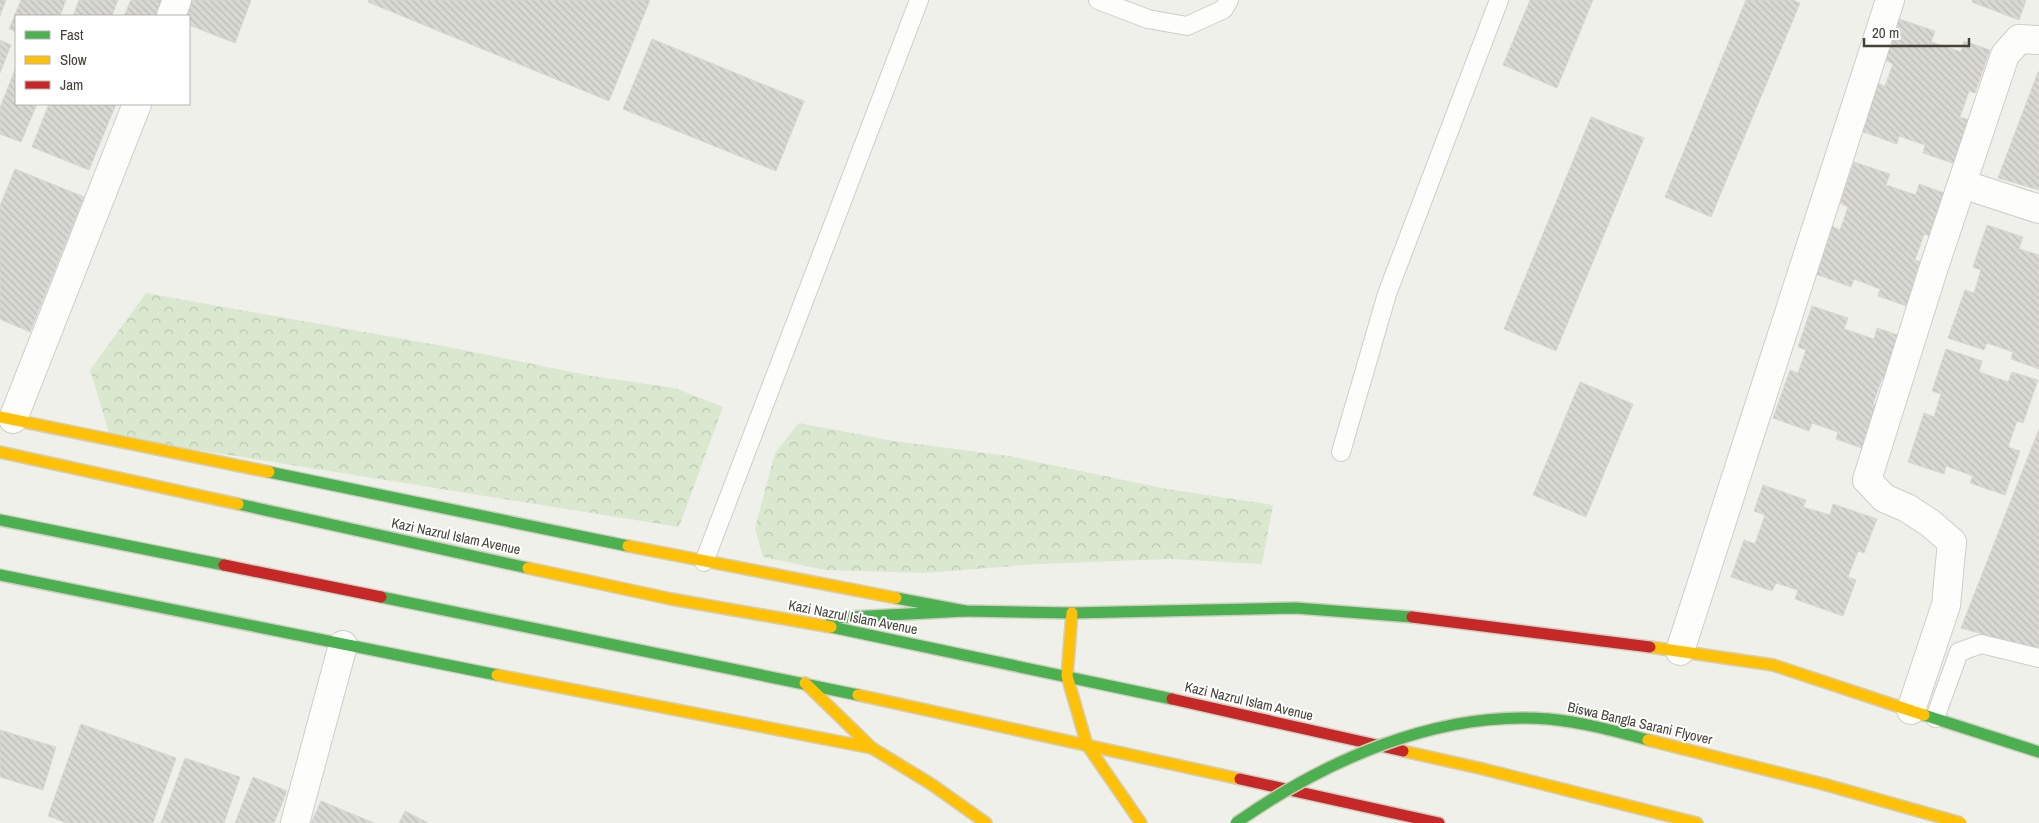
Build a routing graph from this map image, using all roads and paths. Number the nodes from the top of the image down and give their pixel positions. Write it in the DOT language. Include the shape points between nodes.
graph roads {
  1 [pos="177,0"];
  2 [pos="920,0"];
  3 [pos="1098,0"];
  4 [pos="1229,0"];
  5 [pos="1499,0"];
  6 [pos="1890,0"];
  7 [pos="171,15"];
  8 [pos="2039,40"];
  9 [pos="136,105"];
  10 [pos="1962,184"];
  11 [pos="2039,209"];
  12 [pos="6,418"];
  13 [pos="0,452"];
  14 [pos="1342,452"];
  15 [pos="0,520"];
  16 [pos="704,562"];
  17 [pos="0,575"];
  18 [pos="965,610"];
  19 [pos="1072,613"];
  20 [pos="795,620"];
  21 [pos="342,644"];
  22 [pos="1680,651"];
  23 [pos="2039,658"];
  24 [pos="1066,676"];
  25 [pos="805,683"];
  26 [pos="1923,714"];
  27 [pos="1087,745"];
  28 [pos="872,748"];
  29 [pos="2039,752"];
  30 [pos="295,823"];
  31 [pos="986,823"];
  32 [pos="1141,823"];
  33 [pos="1236,823"];
  34 [pos="1439,823"];
  35 [pos="1697,823"];
  36 [pos="1961,823"];
  1 -- 7 [label="street"];
  2 -- 16 [label="lane"];
  3 -- 4 [label="lane" via="1148,18 1187,26 1224,9"];
  5 -- 14 [label="lane" via="1388,294"];
  6 -- 22 [label="street"];
  8 -- 10 [label="street" via="2020,39 2005,55"];
  9 -- 12 [label="street"];
  10 -- 11 [label="street"];
  10 -- 26 [label="street" via="1867,480 1884,498 1930,522 1952,542 1946,605"];
  12 -- 16 [label="main road"];
  13 -- 20 [label="main road, Kazi Nazrul Islam Avenue" via="671,599"];
  15 -- 25 [label="main road"];
  16 -- 18 [label="main road"];
  17 -- 21 [label="main road"];
  18 -- 19 [label="main road"];
  18 -- 20 [label="main road"];
  19 -- 22 [label="main road" via="1296,608 1430,618"];
  19 -- 24 [label="main road"];
  20 -- 24 [label="main road, Kazi Nazrul Islam Avenue"];
  21 -- 28 [label="main road"];
  21 -- 30 [label="street"];
  22 -- 26 [label="main road" via="1772,665"];
  23 -- 26 [label="lane" via="1981,644 1959,652"];
  24 -- 27 [label="main road"];
  24 -- 35 [label="main road, Kazi Nazrul Islam Avenue" via="1479,768"];
  25 -- 27 [label="main road"];
  25 -- 28 [label="main road"];
  26 -- 29 [label="main road"];
  27 -- 32 [label="main road"];
  27 -- 34 [label="main road"];
  28 -- 31 [label="main road"];
  33 -- 36 [label="main road, Biswa Bangla Sarani Flyover, bridge" via="1302,780 1358,754 1441,728 1483,720 1527,718 1572,720 1801,778"];
}
